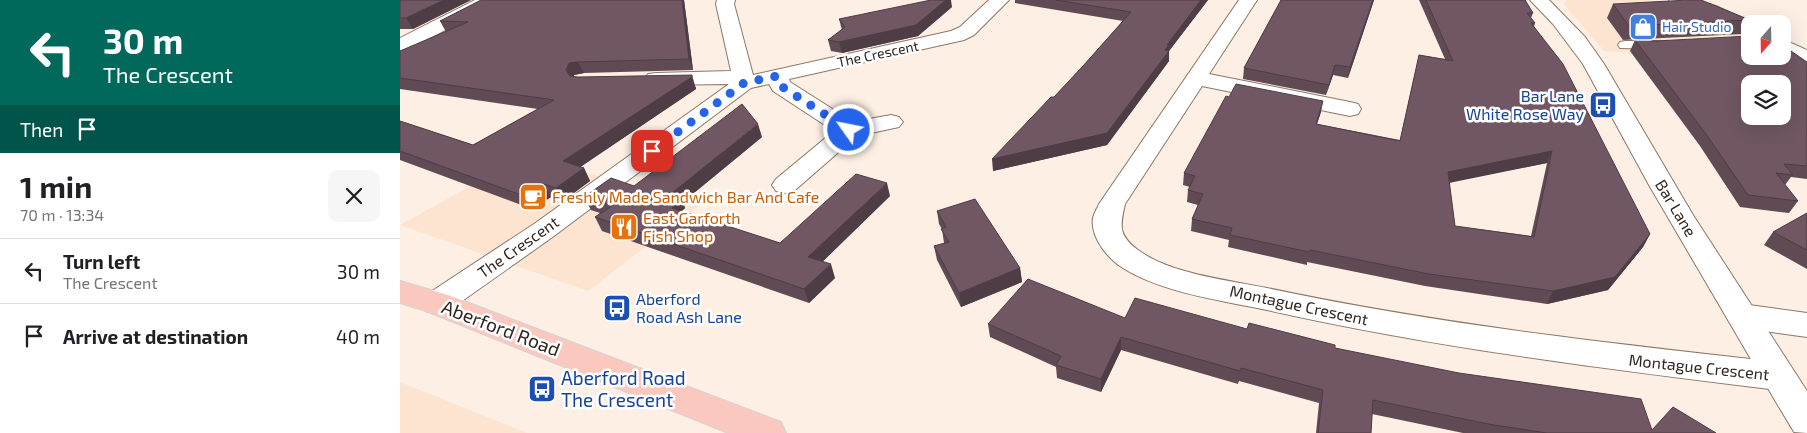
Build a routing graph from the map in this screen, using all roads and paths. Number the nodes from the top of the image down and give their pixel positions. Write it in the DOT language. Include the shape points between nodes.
graph roads {
  1 [pos="490,0"];
  2 [pos="726,0"];
  3 [pos="1000,0"];
  4 [pos="1248,0"];
  5 [pos="1539,0"];
  6 [pos="1678,0"];
  7 [pos="1741,32"];
  8 [pos="1674,44"];
  9 [pos="1625,45"];
  10 [pos="400,46"];
  11 [pos="1791,50"];
  12 [pos="1807,58"];
  13 [pos="777,76"];
  14 [pos="1196,78"];
  15 [pos="633,80"];
  16 [pos="743,80"];
  17 [pos="1350,109"];
  18 [pos="891,122"];
  19 [pos="849,130"];
  20 [pos="785,185"];
  21 [pos="400,292"];
  22 [pos="437,304"];
  23 [pos="1742,316"];
  24 [pos="1807,326"];
  25 [pos="1778,376"];
  26 [pos="1807,421"];
  27 [pos="768,433"];
  1 -- 10 [label="street"];
  2 -- 16 [label="street"];
  3 -- 13 [label="street, The Crescent" via="967,31 957,36"];
  4 -- 14 [label="street, Montague Crescent"];
  5 -- 23 [label="street, Bar Lane" via="1555,14 1598,66 1661,184"];
  6 -- 7 [label="street" via="1709,10"];
  8 -- 9 [label="lane"];
  11 -- 12 [label="street"];
  13 -- 16 [label="street, The Crescent"];
  13 -- 19 [label="street" via="781,86"];
  14 -- 17 [label="street"];
  14 -- 25 [label="street, Montague Crescent" via="1112,204 1107,218 1109,234 1117,248 1134,262 1192,282 1430,332 1560,351"];
  15 -- 16 [label="street"];
  16 -- 22 [label="street, The Crescent" via="544,230"];
  18 -- 19 [label="street"];
  19 -- 20 [label="street"];
  21 -- 22 [label="main road, Aberford Road"];
  22 -- 27 [label="main road, Aberford Road"];
  23 -- 24 [label="street"];
  23 -- 25 [label="street, Bar Lane"];
  25 -- 26 [label="street, Bar Lane"];
}
